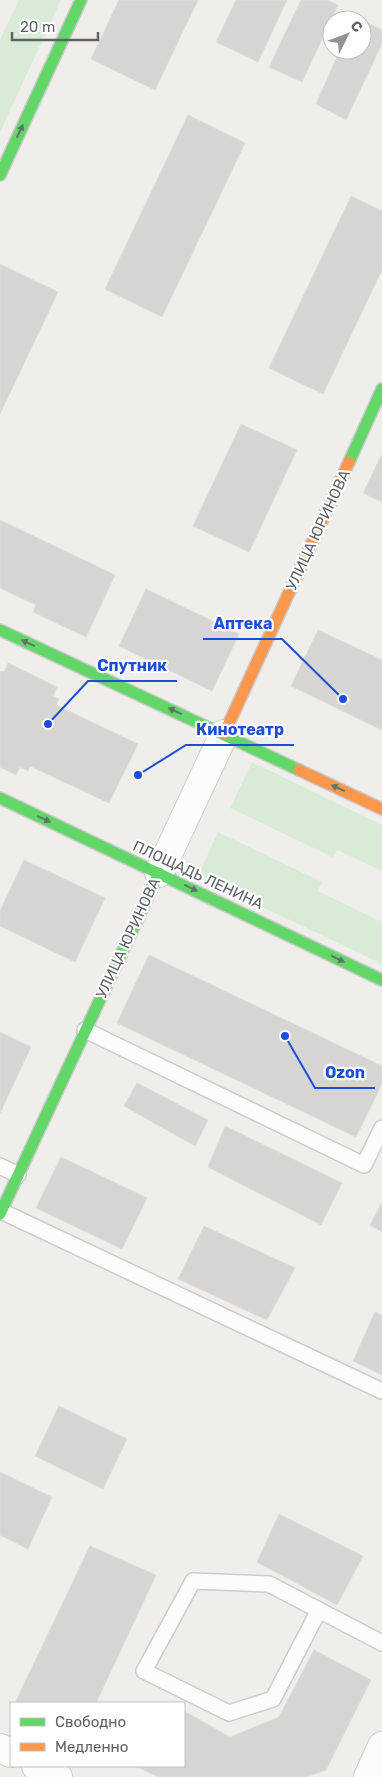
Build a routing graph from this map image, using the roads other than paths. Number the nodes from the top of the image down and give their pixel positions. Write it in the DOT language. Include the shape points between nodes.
graph roads {
  1 [pos="80,0"];
  2 [pos="0,175"];
  3 [pos="382,390"];
  4 [pos="0,630"];
  5 [pos="224,734"];
  6 [pos="0,798"];
  7 [pos="382,809"];
  8 [pos="158,873"];
  9 [pos="382,980"];
  10 [pos="86,1030"];
  11 [pos="382,1128"];
  12 [pos="0,1166"];
  13 [pos="18,1175"];
  14 [pos="1,1213"];
  15 [pos="382,1392"];
  16 [pos="319,1610"];
  17 [pos="382,1643"];
  18 [pos="382,1746"];
  19 [pos="38,1767"];
  20 [pos="58,1777"];
  21 [pos="368,1777"];
  2 -- 1 [label="street, one-way"];
  3 -- 5 [label="street, УЛИЦА ЮРИНОВА"];
  5 -- 4 [label="street, one-way"];
  7 -- 5 [label="street, one-way"];
  5 -- 8 [label="street, УЛИЦА ЮРИНОВА"];
  6 -- 8 [label="street, ПЛОЩАДЬ ЛЕНИНА, one-way"];
  8 -- 9 [label="street, ПЛОЩАДЬ ЛЕНИНА, one-way"];
  8 -- 10 [label="street, УЛИЦА ЮРИНОВА"];
  10 -- 11 [label="lane" via="364,1165"];
  10 -- 13 [label="street, УЛИЦА ЮРИНОВА"];
  12 -- 13 [label="lane"];
  13 -- 14 [label="street, УЛИЦА ЮРИНОВА"];
  14 -- 15 [label="lane"];
  16 -- 16 [label="lane" via="269,1584 193,1581 144,1671 229,1714 273,1699"];
  16 -- 17 [label="lane"];
  18 -- 21 [label="street"];
  19 -- 20 [label="street"];
}
